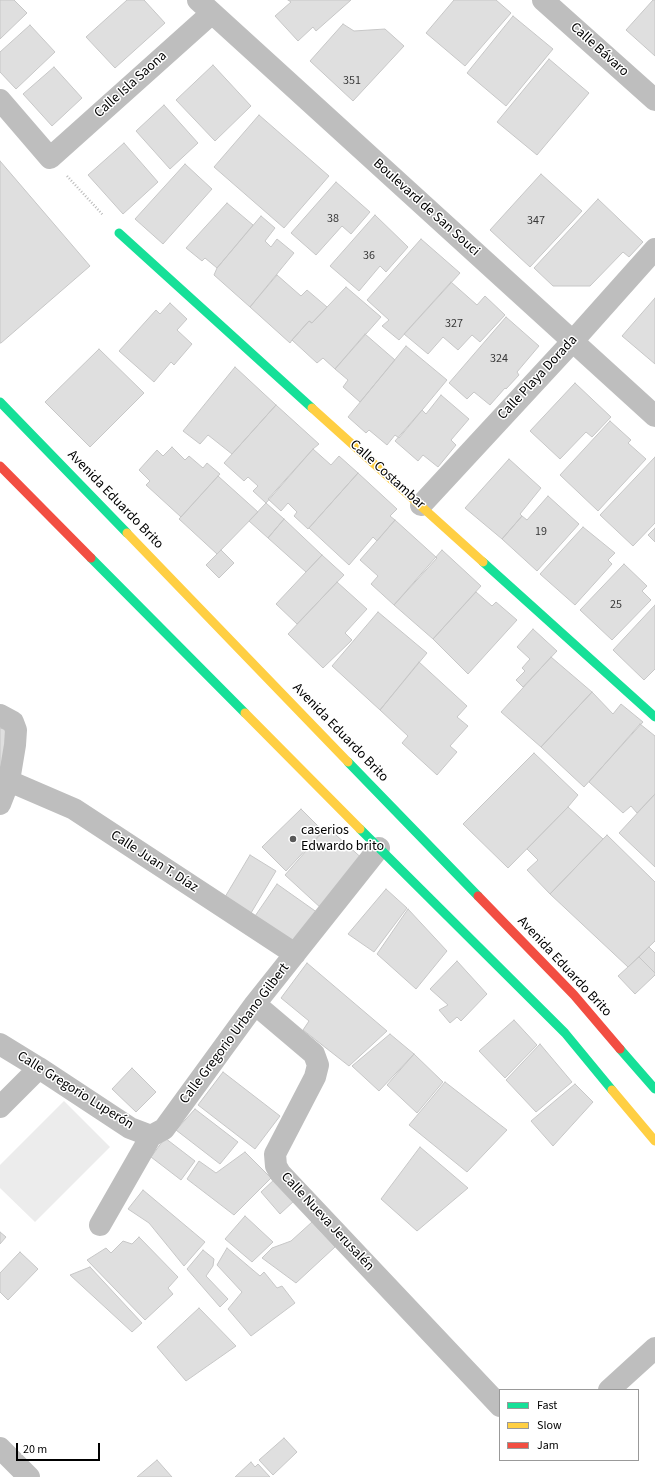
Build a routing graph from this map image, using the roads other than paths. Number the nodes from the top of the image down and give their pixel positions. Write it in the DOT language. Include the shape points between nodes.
graph roads {
  1 [pos="543,0"];
  2 [pos="205,6"];
  3 [pos="0,100"];
  4 [pos="655,100"];
  5 [pos="119,233"];
  6 [pos="655,249"];
  7 [pos="572,342"];
  8 [pos="0,402"];
  9 [pos="655,416"];
  10 [pos="0,466"];
  11 [pos="421,505"];
  12 [pos="0,714"];
  13 [pos="655,717"];
  14 [pos="9,780"];
  15 [pos="0,804"];
  16 [pos="379,848"];
  17 [pos="295,954"];
  18 [pos="255,1004"];
  19 [pos="0,1044"];
  20 [pos="39,1068"];
  21 [pos="655,1089"];
  22 [pos="0,1106"];
  23 [pos="151,1136"];
  24 [pos="655,1141"];
  25 [pos="100,1225"];
  26 [pos="655,1348"];
  27 [pos="610,1389"];
  28 [pos="499,1405"];
  29 [pos="0,1448"];
  30 [pos="29,1477"];
  1 -- 4 [label="street, Calle Bávaro"];
  2 -- 3 [label="street, Calle Isla Saona" via="50,158"];
  2 -- 7 [label="street, Boulevard de San Souci"];
  5 -- 11 [label="street, Calle Costambar"];
  6 -- 7 [label="street, Calle Playa Dorada"];
  7 -- 9 [label="street, Boulevard de San Souci"];
  7 -- 11 [label="street, Calle Playa Dorada"];
  8 -- 21 [label="street, Avenida Eduardo Brito" via="574,996"];
  10 -- 16 [label="street"];
  11 -- 13 [label="street, Calle Costambar"];
  12 -- 14 [label="street" via="13,722 16,730"];
  14 -- 15 [label="street"];
  14 -- 17 [label="street, Calle Juan T. Díaz" via="74,809"];
  16 -- 17 [label="street, Calle Gregorio Urbano Gilbert"];
  16 -- 24 [label="street" via="564,1033"];
  17 -- 18 [label="street, Calle Gregorio Urbano Gilbert"];
  18 -- 23 [label="street, Calle Gregorio Urbano Gilbert" via="164,1129"];
  18 -- 28 [label="street, Calle Nueva Jerusalén" via="314,1054 318,1065 315,1077 275,1154 276,1166 280,1173"];
  19 -- 20 [label="street, Calle Gregorio Luperón"];
  20 -- 22 [label="street"];
  20 -- 23 [label="street, Calle Gregorio Luperón" via="130,1128"];
  23 -- 25 [label="street, Calle Gregorio Urbano Gilbert"];
  26 -- 27 [label="street"];
  29 -- 30 [label="street"];
}
